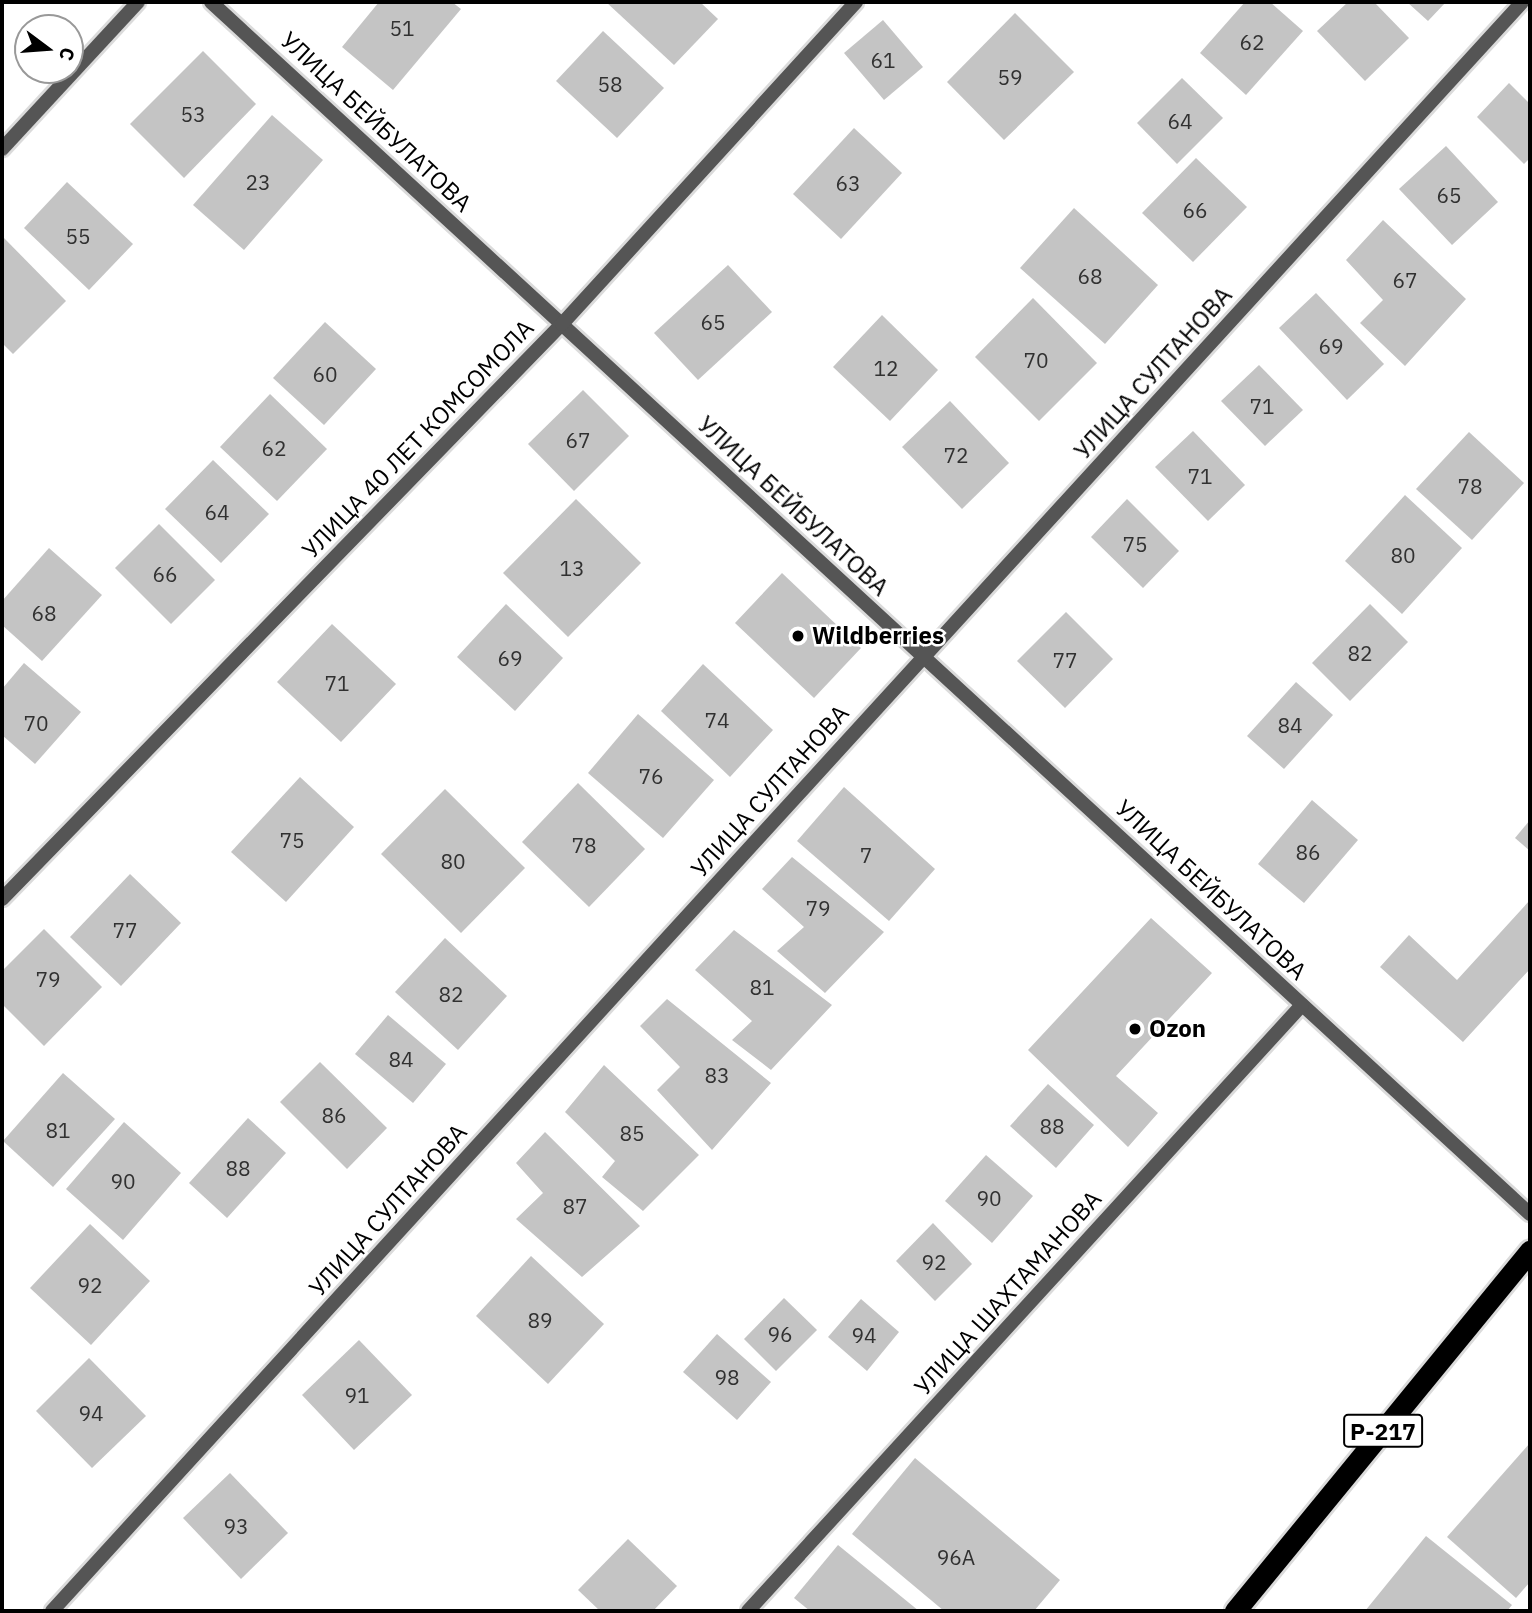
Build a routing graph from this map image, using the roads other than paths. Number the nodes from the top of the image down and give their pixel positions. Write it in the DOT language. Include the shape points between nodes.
graph roads {
  1 [pos="138,2"];
  2 [pos="211,2"];
  3 [pos="856,2"];
  4 [pos="1522,2"];
  5 [pos="2,149"];
  6 [pos="562,324"];
  7 [pos="924,657"];
  8 [pos="2,899"];
  9 [pos="1302,1004"];
  10 [pos="1530,1214"];
  11 [pos="1530,1250"];
  12 [pos="52,1611"];
  13 [pos="748,1611"];
  14 [pos="1235,1611"];
  1 -- 5 [label="street"];
  2 -- 6 [label="street, УЛИЦА БЕЙБУЛАТОВА"];
  3 -- 6 [label="street, УЛИЦА 40 ЛЕТ КОМСОМОЛА"];
  4 -- 7 [label="street, УЛИЦА СУЛТАНОВА"];
  6 -- 7 [label="street, УЛИЦА БЕЙБУЛАТОВА"];
  6 -- 8 [label="street, УЛИЦА 40 ЛЕТ КОМСОМОЛА"];
  7 -- 9 [label="street, УЛИЦА БЕЙБУЛАТОВА"];
  7 -- 12 [label="street, УЛИЦА СУЛТАНОВА"];
  9 -- 10 [label="street, УЛИЦА БЕЙБУЛАТОВА"];
  9 -- 13 [label="street, УЛИЦА ШАХТАМАНОВА"];
  11 -- 14 [label="highway, Р-217"];
}
